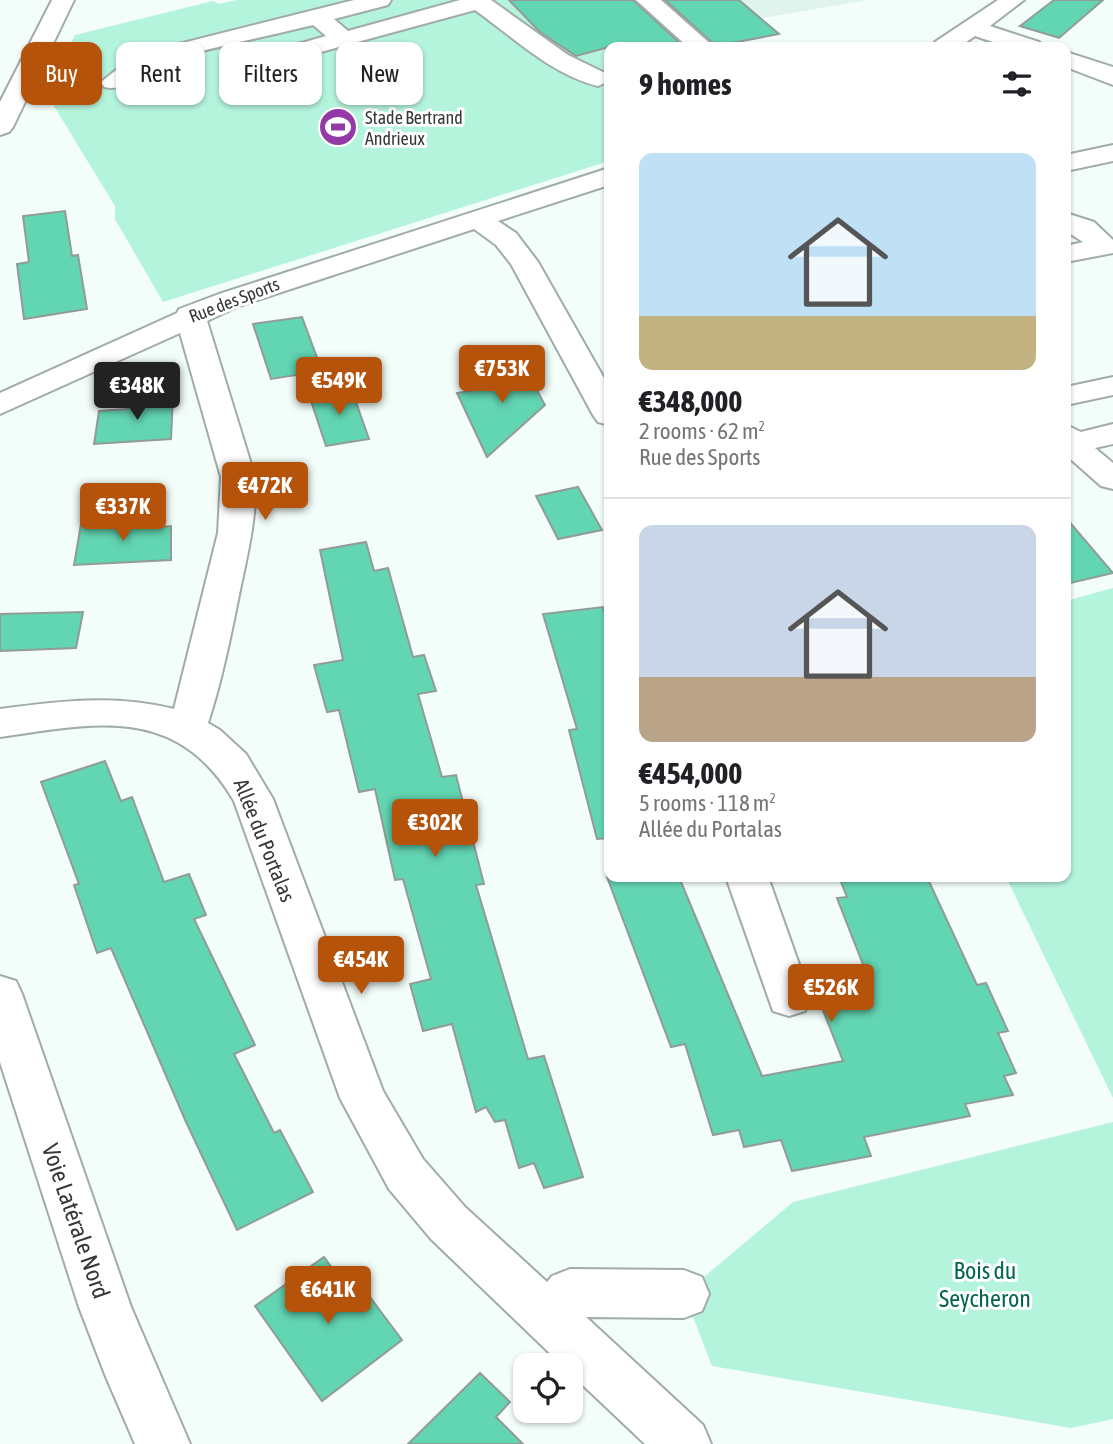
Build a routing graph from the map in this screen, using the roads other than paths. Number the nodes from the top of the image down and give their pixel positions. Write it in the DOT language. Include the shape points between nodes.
graph roads {
  1 [pos="63,0"];
  2 [pos="380,0"];
  3 [pos="648,0"];
  4 [pos="1013,0"];
  5 [pos="478,1"];
  6 [pos="317,17"];
  7 [pos="973,28"];
  8 [pos="344,39"];
  9 [pos="696,42"];
  10 [pos="951,42"];
  11 [pos="1016,42"];
  12 [pos="322,45"];
  13 [pos="1071,61"];
  14 [pos="1113,78"];
  15 [pos="604,81"];
  16 [pos="113,82"];
  17 [pos="0,127"];
  18 [pos="1113,153"];
  19 [pos="1071,162"];
  20 [pos="604,178"];
  21 [pos="477,219"];
  22 [pos="1071,223"];
  23 [pos="1108,252"];
  24 [pos="1071,254"];
  25 [pos="190,315"];
  26 [pos="1113,386"];
  27 [pos="1071,395"];
  28 [pos="0,405"];
  29 [pos="604,406"];
  30 [pos="1113,433"];
  31 [pos="1071,440"];
  32 [pos="1071,444"];
  33 [pos="1113,479"];
  34 [pos="0,723"];
  35 [pos="187,728"];
  36 [pos="749,882"];
  37 [pos="0,993"];
  38 [pos="789,998"];
  39 [pos="684,1294"];
  40 [pos="549,1318"];
  41 [pos="163,1444"];
  42 [pos="684,1444"];
  1 -- 17 [label="street"];
  2 -- 6 [label="street"];
  3 -- 9 [label="street"];
  4 -- 7 [label="street"];
  5 -- 8 [label="street"];
  5 -- 15 [label="street" via="559,60"];
  6 -- 8 [label="street"];
  6 -- 16 [label="street" via="144,61"];
  7 -- 10 [label="street"];
  7 -- 11 [label="street"];
  8 -- 12 [label="street"];
  13 -- 14 [label="street"];
  18 -- 19 [label="street"];
  20 -- 21 [label="street, Rue des Sports"];
  21 -- 25 [label="street, Rue des Sports"];
  21 -- 29 [label="street" via="506,239 524,261"];
  22 -- 23 [label="street" via="1083,228"];
  23 -- 24 [label="street"];
  25 -- 28 [label="street, Rue des Sports"];
  25 -- 35 [label="street" via="240,496 202,685"];
  26 -- 27 [label="street"];
  30 -- 31 [label="street"];
  32 -- 33 [label="street"];
  34 -- 35 [label="street, Allée du Portalas" via="121,711 163,718"];
  35 -- 40 [label="street, Allée du Portalas" via="225,757 247,786 363,1098 406,1174 448,1223"];
  36 -- 38 [label="street"];
  37 -- 41 [label="street, Voie Latérale Nord" via="105,1307"];
  39 -- 40 [label="street" via="570,1293"];
  40 -- 42 [label="street, Allée du Portalas"];
}
